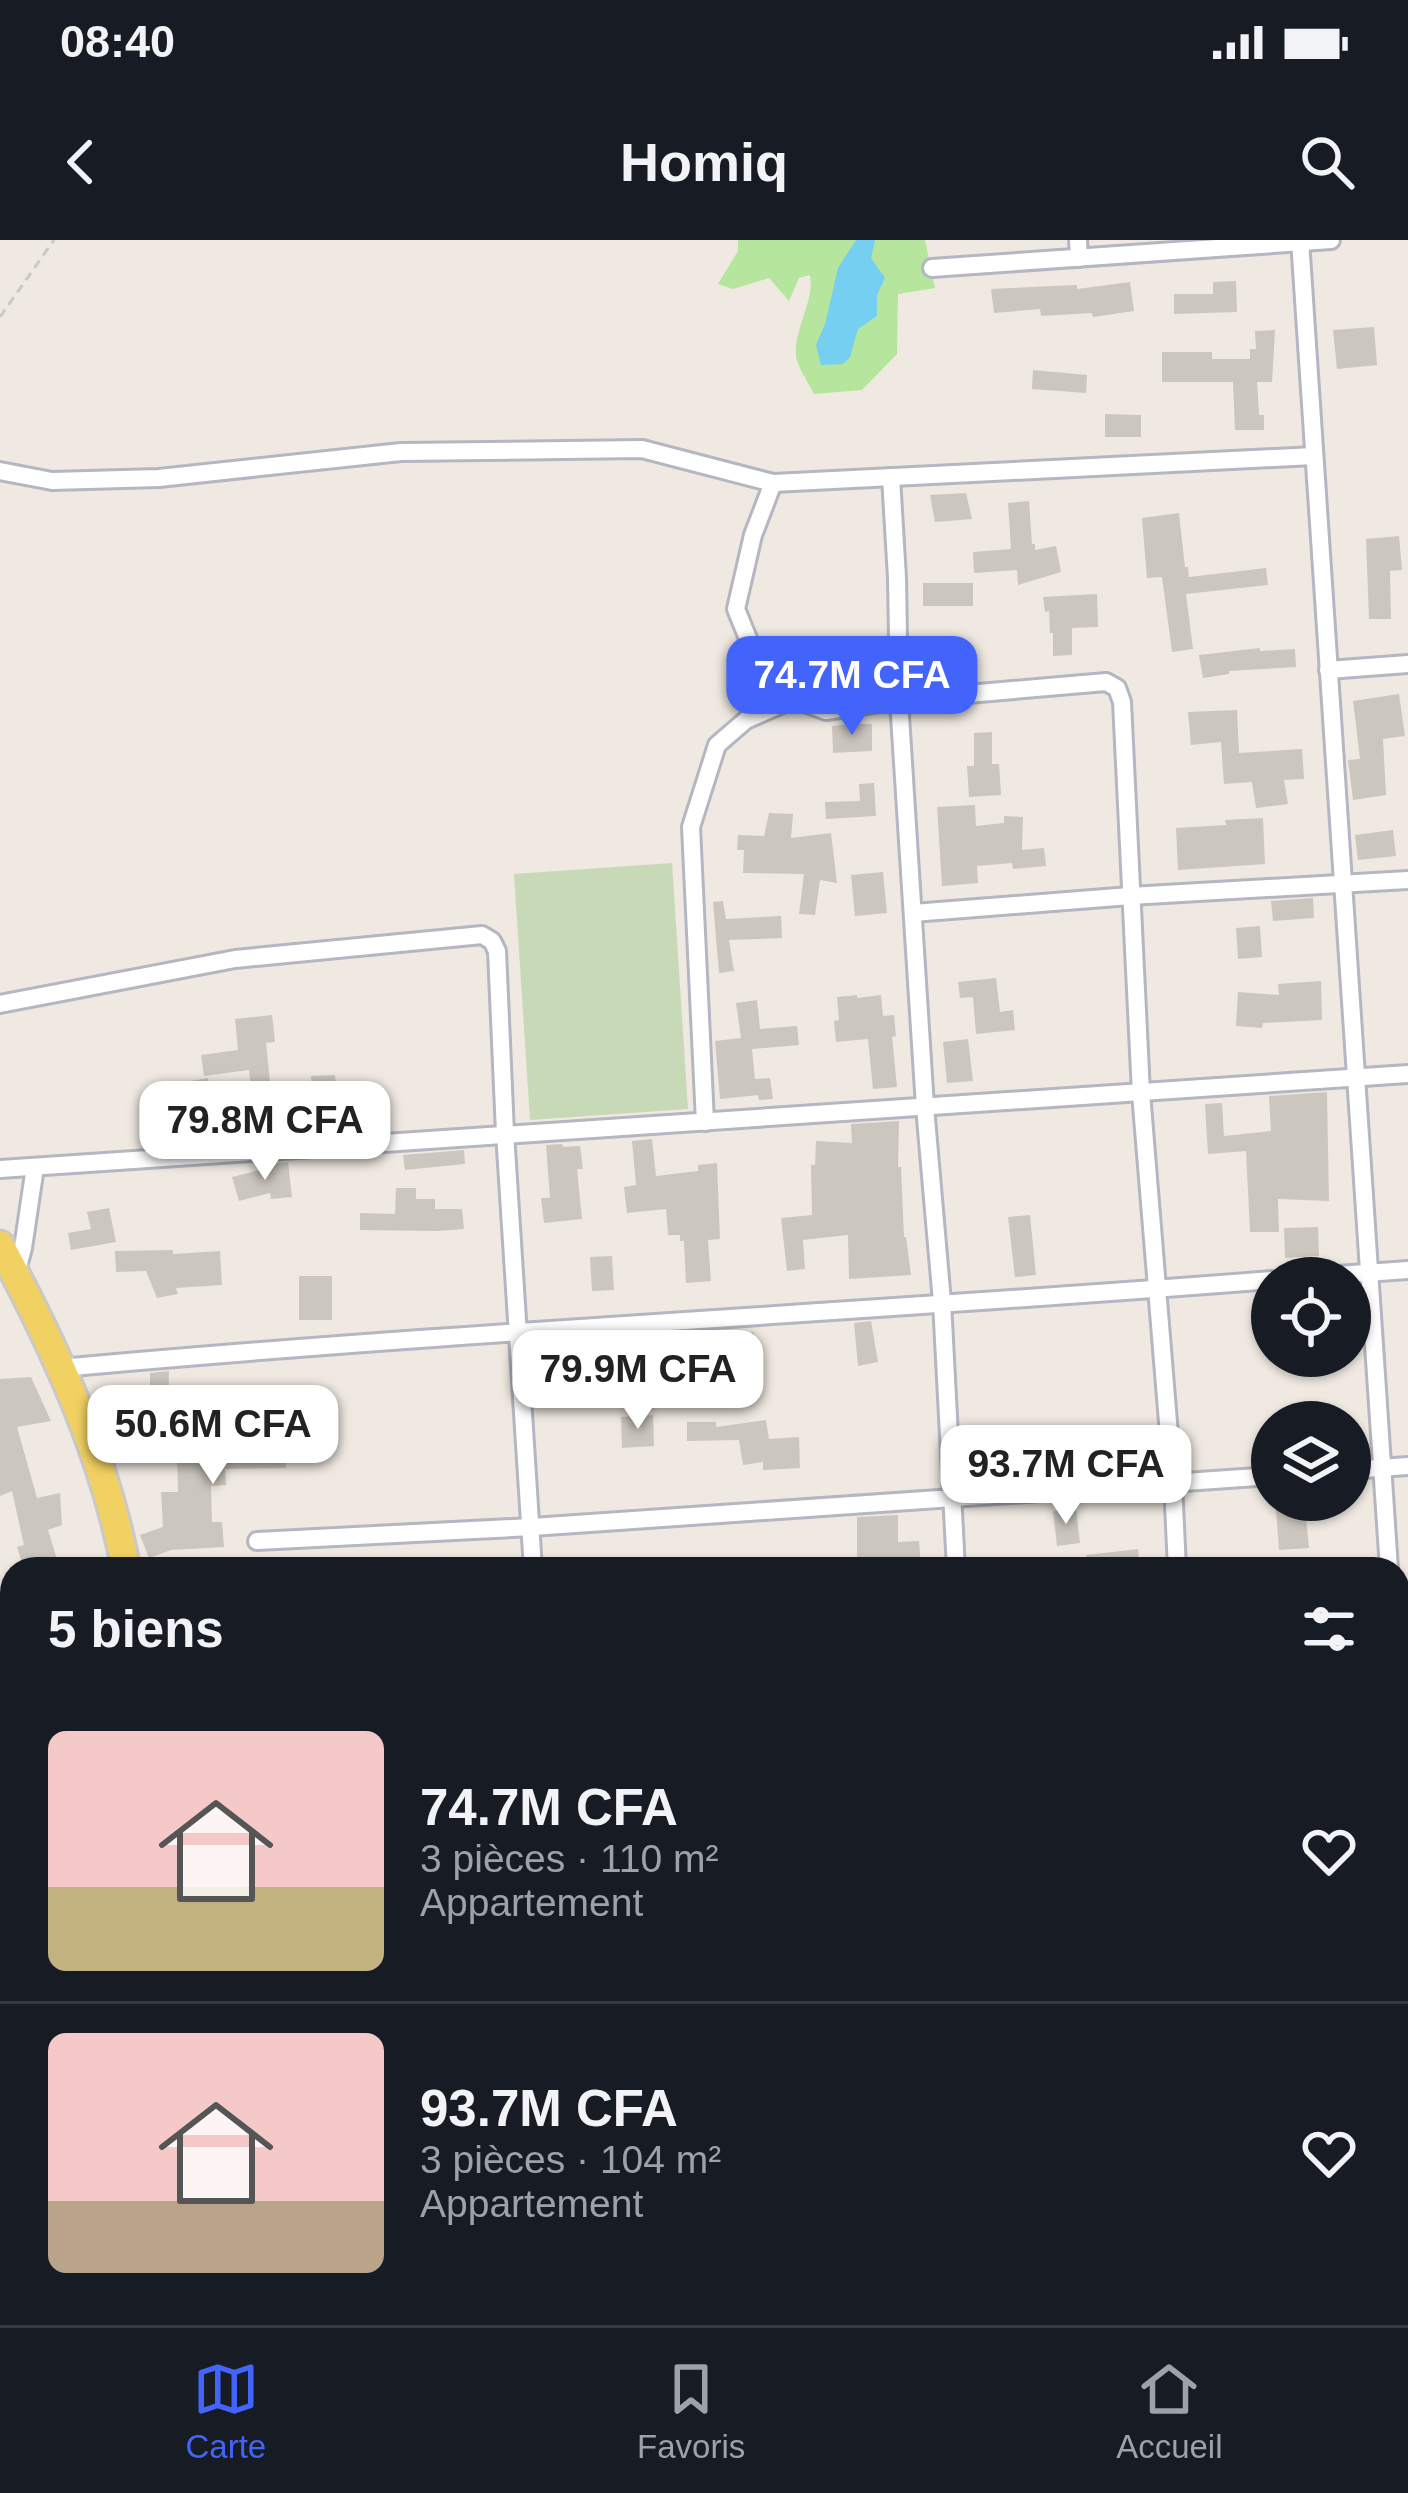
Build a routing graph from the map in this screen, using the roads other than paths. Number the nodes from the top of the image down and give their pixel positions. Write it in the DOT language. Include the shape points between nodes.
graph roads {
  1 [pos="1331,240"];
  2 [pos="1300,241"];
  3 [pos="1078,249"];
  4 [pos="932,268"];
  5 [pos="1314,457"];
  6 [pos="0,471"];
  7 [pos="891,478"];
  8 [pos="773,483"];
  9 [pos="1408,664"];
  10 [pos="1328,670"];
  11 [pos="794,699"];
  12 [pos="899,700"];
  13 [pos="1408,880"];
  14 [pos="1344,885"];
  15 [pos="1130,896"];
  16 [pos="913,913"];
  17 [pos="0,1004"];
  18 [pos="1408,1075"];
  19 [pos="1357,1078"];
  20 [pos="1142,1094"];
  21 [pos="925,1107"];
  22 [pos="705,1122"];
  23 [pos="505,1133"];
  24 [pos="34,1166"];
  25 [pos="0,1169"];
  26 [pos="0,1245"];
  27 [pos="1369,1257"];
  28 [pos="1408,1270"];
  29 [pos="1371,1272"];
  30 [pos="8,1280"];
  31 [pos="1251,1282"];
  32 [pos="1158,1289"];
  33 [pos="1371,1290"];
  34 [pos="942,1302"];
  35 [pos="518,1334"];
  36 [pos="61,1368"];
  37 [pos="1408,1466"];
  38 [pos="1381,1468"];
  39 [pos="1371,1469"];
  40 [pos="1251,1477"];
  41 [pos="1173,1483"];
  42 [pos="953,1496"];
  43 [pos="532,1527"];
  44 [pos="256,1541"];
  45 [pos="123,1557"];
  46 [pos="533,1557"];
  47 [pos="956,1557"];
  48 [pos="1176,1557"];
  49 [pos="1388,1557"];
  1 -- 2 [label="street"];
  2 -- 3 [label="street"];
  2 -- 5 [label="street"];
  3 -- 4 [label="street"];
  5 -- 7 [label="street"];
  5 -- 10 [label="street"];
  6 -- 8 [label="street" via="52,482 401,452 642,449"];
  7 -- 8 [label="street"];
  7 -- 12 [label="street"];
  8 -- 11 [label="street" via="736,609 760,668"];
  9 -- 10 [label="street"];
  10 -- 14 [label="street"];
  11 -- 12 [label="street" via="826,711"];
  11 -- 22 [label="street" via="746,720 717,745 691,827"];
  12 -- 15 [label="street" via="1106,682 1117,688"];
  12 -- 16 [label="street"];
  13 -- 14 [label="street"];
  14 -- 15 [label="street"];
  14 -- 19 [label="street"];
  15 -- 16 [label="street"];
  15 -- 20 [label="street"];
  16 -- 21 [label="street"];
  17 -- 23 [label="street" via="235,959 482,935 497,951"];
  18 -- 19 [label="street"];
  19 -- 20 [label="street"];
  19 -- 27 [label="street"];
  20 -- 21 [label="street"];
  20 -- 32 [label="street"];
  21 -- 22 [label="street"];
  21 -- 34 [label="street"];
  22 -- 23 [label="street"];
  23 -- 24 [label="street"];
  23 -- 35 [label="street"];
  24 -- 25 [label="street"];
  24 -- 30 [label="street" via="23,1248"];
  26 -- 30 [label="main road"];
  28 -- 29 [label="street"];
  30 -- 36 [label="main road"];
  31 -- 32 [label="street"];
  32 -- 34 [label="street"];
  32 -- 41 [label="street"];
  33 -- 38 [label="street"];
  34 -- 35 [label="street"];
  34 -- 42 [label="street"];
  35 -- 36 [label="street"];
  35 -- 43 [label="street"];
  36 -- 45 [label="main road"];
  37 -- 38 [label="street"];
  38 -- 39 [label="street"];
  38 -- 49 [label="street"];
  40 -- 41 [label="street"];
  41 -- 42 [label="street"];
  41 -- 48 [label="street"];
  42 -- 43 [label="street"];
  42 -- 47 [label="street"];
  43 -- 44 [label="street"];
  43 -- 46 [label="street"];
}
